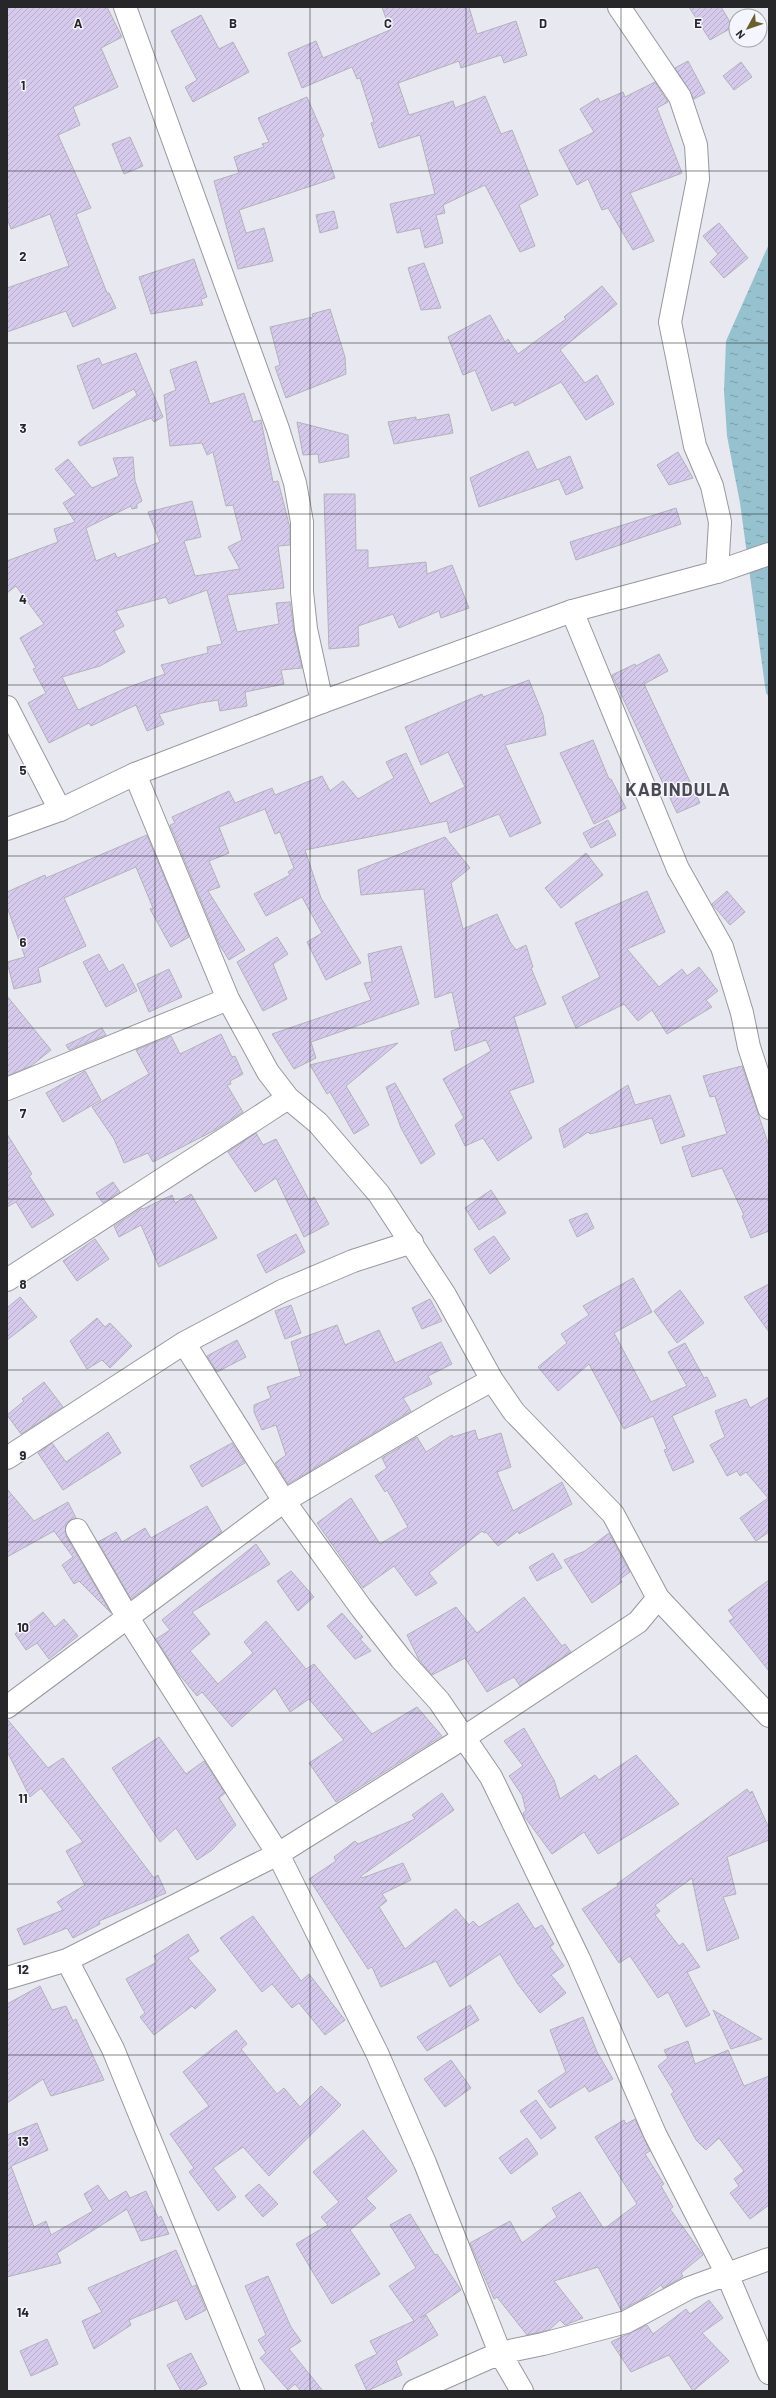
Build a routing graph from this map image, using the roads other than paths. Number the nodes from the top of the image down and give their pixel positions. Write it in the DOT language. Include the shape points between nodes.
graph roads {
  1 [pos="125,7"];
  2 [pos="619,7"];
  3 [pos="769,554"];
  4 [pos="717,572"];
  5 [pos="572,611"];
  6 [pos="322,702"];
  7 [pos="7,707"];
  8 [pos="135,774"];
  9 [pos="60,810"];
  10 [pos="7,829"];
  11 [pos="228,999"];
  12 [pos="7,1089"];
  13 [pos="288,1098"];
  14 [pos="769,1108"];
  15 [pos="412,1242"];
  16 [pos="7,1280"];
  17 [pos="184,1343"];
  18 [pos="492,1380"];
  19 [pos="7,1458"];
  20 [pos="284,1501"];
  21 [pos="77,1530"];
  22 [pos="658,1598"];
  23 [pos="128,1618"];
  24 [pos="7,1707"];
  25 [pos="769,1716"];
  26 [pos="465,1736"];
  27 [pos="278,1854"];
  28 [pos="67,1960"];
  29 [pos="7,1978"];
  30 [pos="769,2259"];
  31 [pos="727,2274"];
  32 [pos="500,2353"];
  33 [pos="769,2373"];
  34 [pos="253,2391"];
  35 [pos="414,2391"];
  36 [pos="522,2391"];
  1 -- 6 [label="main road" via="278,429 295,483 302,522 302,592 306,629"];
  2 -- 4 [label="main road" via="680,97 696,145 698,179 670,322 695,446 712,486 720,522"];
  3 -- 4 [label="main road"];
  4 -- 5 [label="main road"];
  5 -- 6 [label="main road"];
  5 -- 14 [label="main road" via="678,869 722,947 742,1013 749,1047"];
  6 -- 8 [label="main road"];
  7 -- 9 [label="main road"];
  8 -- 9 [label="main road"];
  8 -- 11 [label="main road"];
  9 -- 10 [label="main road"];
  11 -- 12 [label="main road"];
  11 -- 13 [label="main road" via="268,1072"];
  13 -- 15 [label="main road" via="318,1123 345,1154 379,1194"];
  13 -- 16 [label="main road"];
  15 -- 17 [label="main road" via="353,1261 282,1291"];
  15 -- 18 [label="main road"];
  17 -- 19 [label="main road"];
  17 -- 20 [label="main road"];
  18 -- 20 [label="main road"];
  18 -- 22 [label="main road" via="514,1412 612,1514"];
  20 -- 23 [label="main road"];
  20 -- 26 [label="main road" via="362,1609 401,1659 440,1701"];
  21 -- 23 [label="main road"];
  22 -- 25 [label="main road"];
  22 -- 26 [label="main road" via="638,1622"];
  23 -- 24 [label="main road"];
  23 -- 27 [label="main road"];
  26 -- 27 [label="main road"];
  26 -- 31 [label="main road" via="490,1776 524,1844 580,1959 655,2134"];
  27 -- 28 [label="main road"];
  27 -- 32 [label="main road" via="377,2053 426,2163"];
  28 -- 29 [label="main road"];
  28 -- 34 [label="main road" via="113,2049"];
  30 -- 31 [label="main road"];
  31 -- 32 [label="main road" via="689,2288 626,2322"];
  31 -- 33 [label="main road"];
  32 -- 35 [label="main road"];
  32 -- 36 [label="main road"];
}
